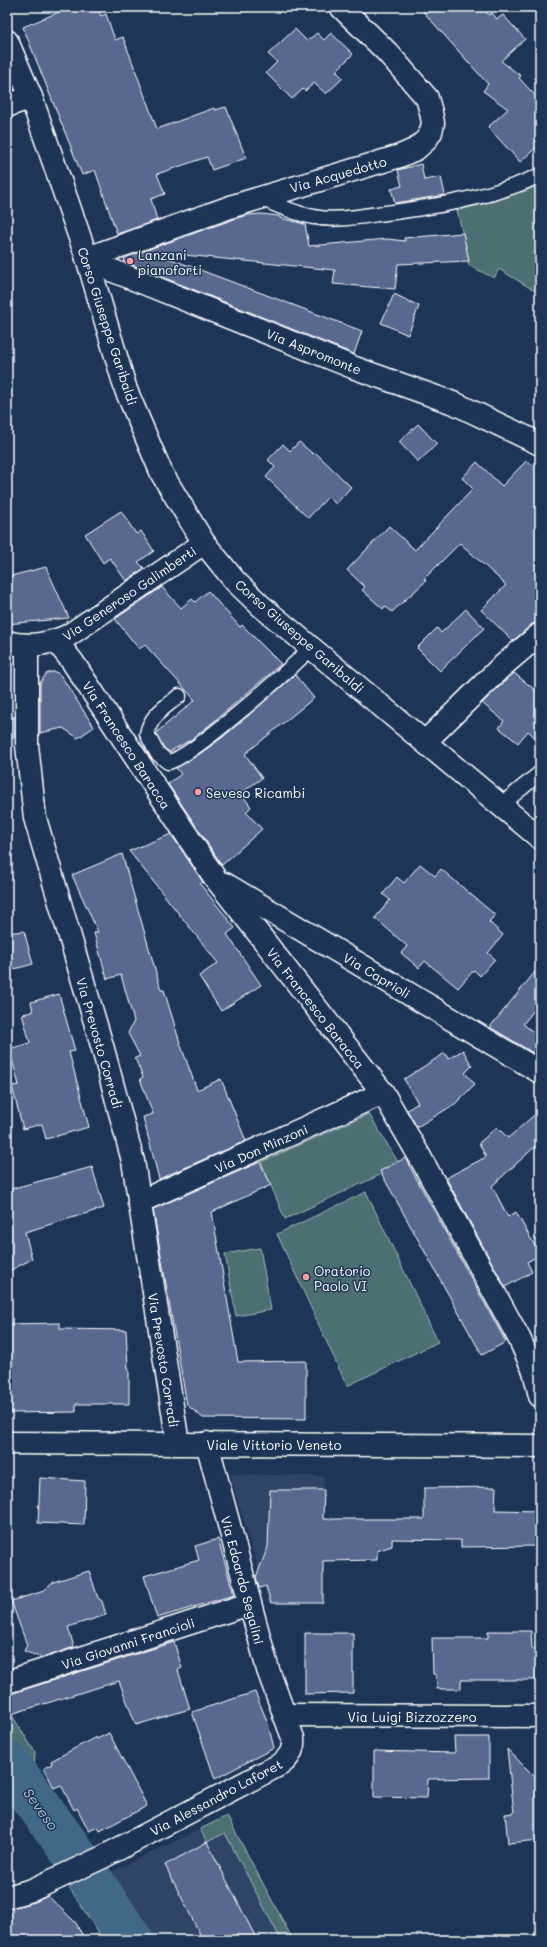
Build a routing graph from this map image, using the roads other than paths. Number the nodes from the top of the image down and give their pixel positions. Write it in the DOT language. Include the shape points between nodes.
graph roads {
  1 [pos="341,7"];
  2 [pos="7,41"];
  3 [pos="31,97"];
  4 [pos="7,106"];
  5 [pos="540,175"];
  6 [pos="259,198"];
  7 [pos="87,258"];
  8 [pos="540,444"];
  9 [pos="204,543"];
  10 [pos="540,634"];
  11 [pos="56,642"];
  12 [pos="17,643"];
  13 [pos="312,648"];
  14 [pos="179,696"];
  15 [pos="425,742"];
  16 [pos="540,774"];
  17 [pos="501,805"];
  18 [pos="540,838"];
  19 [pos="215,878"];
  20 [pos="540,1072"];
  21 [pos="383,1093"];
  22 [pos="139,1202"];
  23 [pos="540,1396"];
  24 [pos="7,1443"];
  25 [pos="178,1443"];
  26 [pos="207,1443"];
  27 [pos="540,1446"];
  28 [pos="249,1604"];
  29 [pos="7,1682"];
  30 [pos="284,1715"];
  31 [pos="540,1716"];
  32 [pos="7,1897"];
  1 -- 6 [label="street, Via Acquedotto" via="388,53 427,98 432,112 431,132 416,149 400,156"];
  2 -- 3 [label="street, Corso Giuseppe Garibaldi"];
  3 -- 4 [label="street"];
  3 -- 7 [label="street, Corso Giuseppe Garibaldi"];
  5 -- 6 [label="lane" via="496,192 412,210 355,217 315,218"];
  6 -- 7 [label="street, Via Acquedotto"];
  7 -- 8 [label="street, Via Aspromonte" via="348,365 456,404"];
  7 -- 9 [label="street, Corso Giuseppe Garibaldi" via="126,390 162,474"];
  9 -- 11 [label="street, Via Generoso Galimberti"];
  9 -- 13 [label="street, Corso Giuseppe Garibaldi" via="235,581"];
  10 -- 15 [label="street" via="499,669"];
  11 -- 12 [label="street, Via Generoso Galimberti"];
  11 -- 19 [label="street, Via Francesco Baracca" via="76,668"];
  12 -- 22 [label="street, Via Prevosto Corradi" via="35,818 111,1079 133,1161"];
  13 -- 14 [label="lane" via="215,731 180,758 168,762 157,753 147,734 148,725"];
  13 -- 15 [label="street, Corso Giuseppe Garibaldi"];
  15 -- 17 [label="street, Corso Giuseppe Garibaldi"];
  16 -- 17 [label="lane"];
  17 -- 18 [label="street, Corso Giuseppe Garibaldi"];
  19 -- 20 [label="street, Via Caprioli"];
  19 -- 21 [label="street, Via Francesco Baracca"];
  21 -- 22 [label="street, Via Don Minzoni"];
  21 -- 23 [label="street, Via Francesco Baracca" via="519,1338 534,1371"];
  22 -- 25 [label="street, Via Prevosto Corradi"];
  24 -- 25 [label="street, Viale Vittorio Veneto"];
  25 -- 26 [label="street, Viale Vittorio Veneto"];
  26 -- 27 [label="street, Viale Vittorio Veneto"];
  26 -- 28 [label="street, Via Edoardo Segalini"];
  28 -- 29 [label="street, Via Giovanni Francioli"];
  28 -- 30 [label="street, Via Edoardo Segalini"];
  30 -- 31 [label="street, Via Luigi Bizzozzero"];
  30 -- 32 [label="street, Via Alessandro Laforet" via="293,1746 286,1760 103,1858 32,1890"];
}
